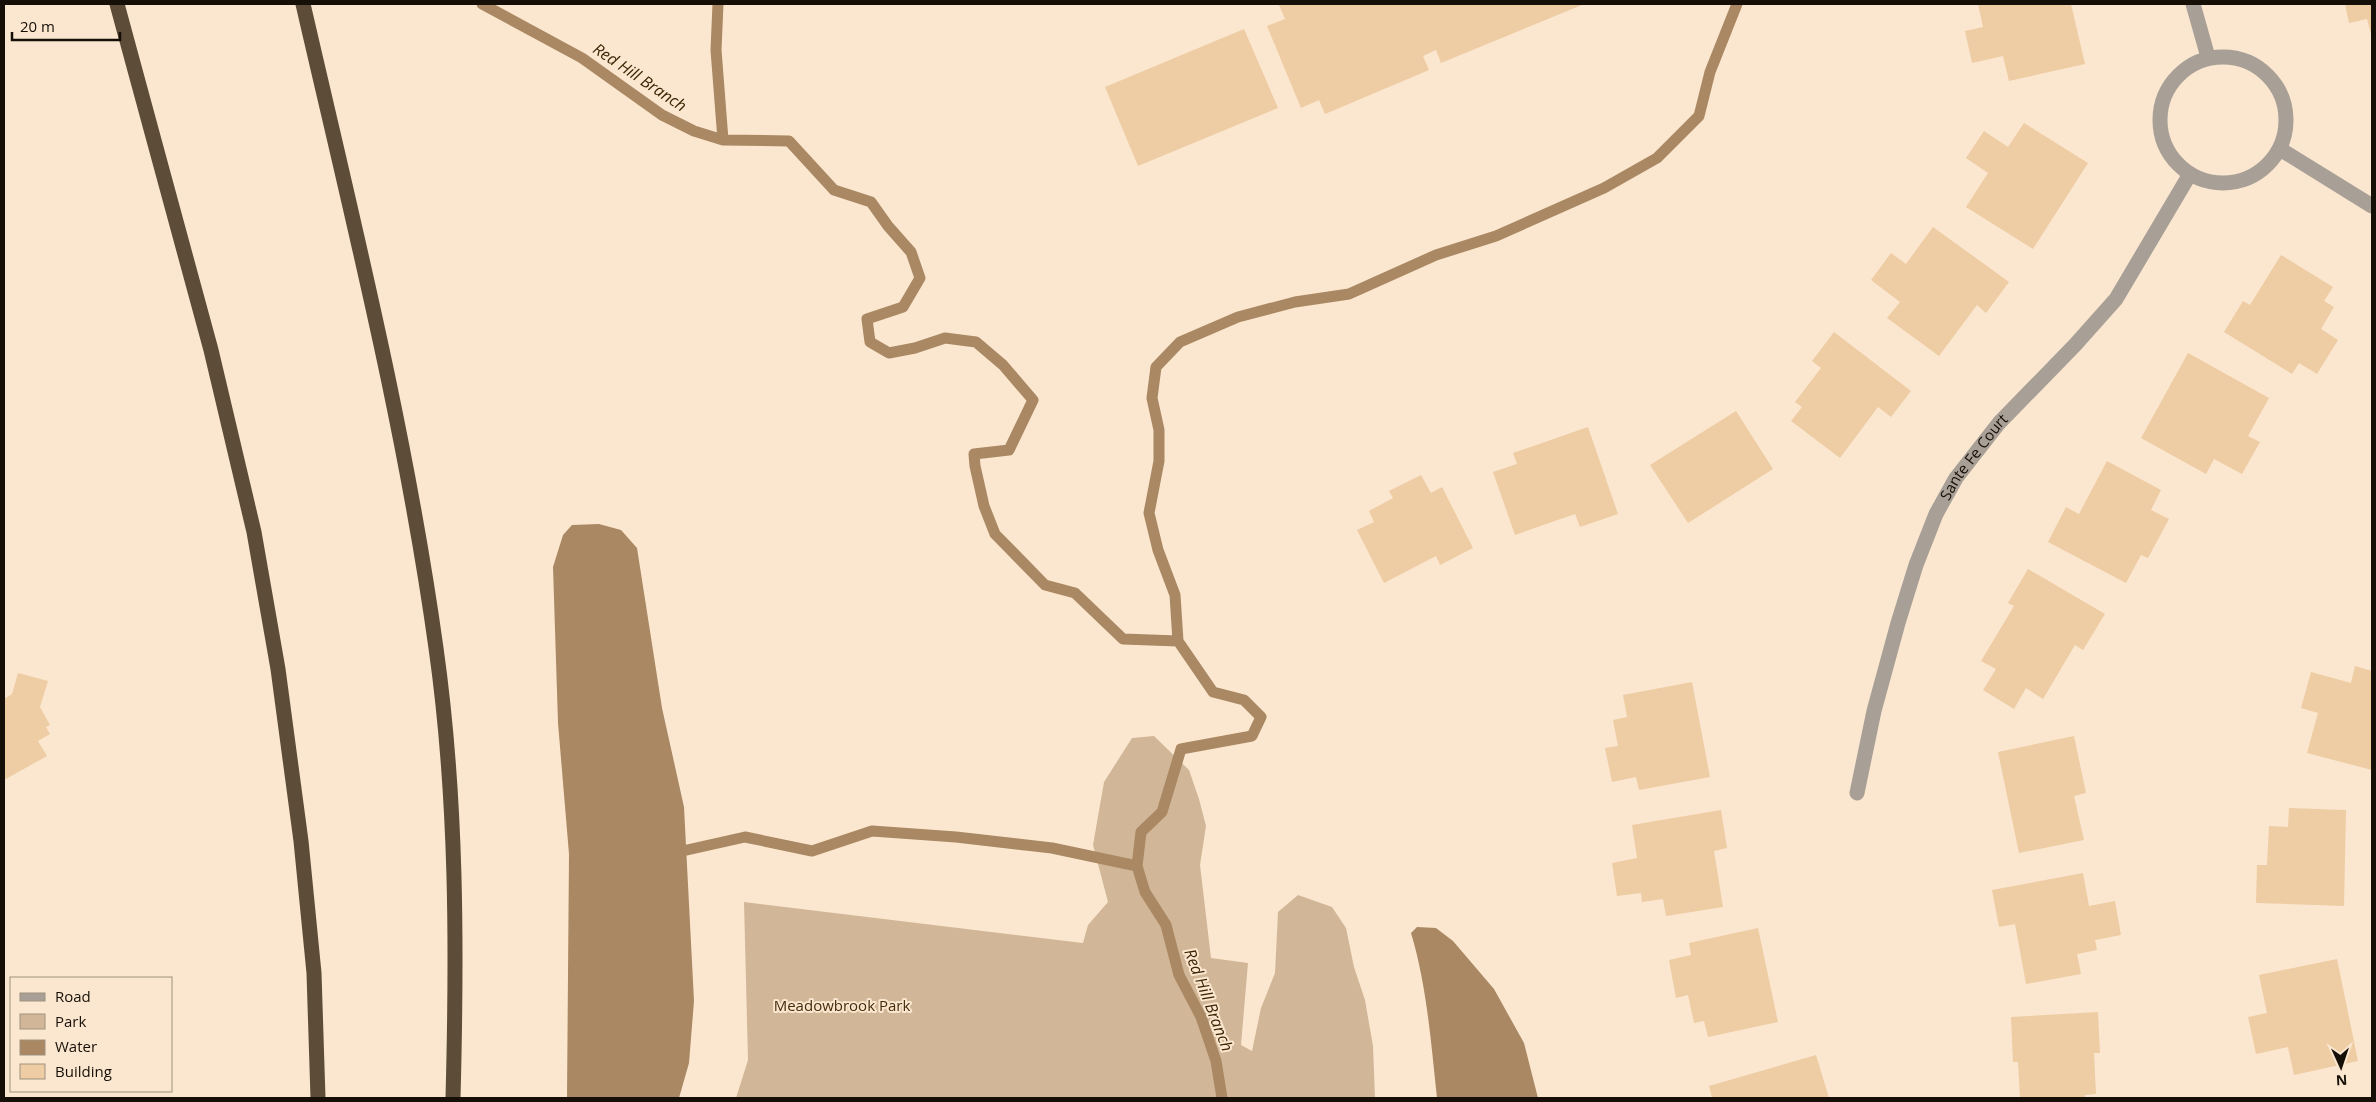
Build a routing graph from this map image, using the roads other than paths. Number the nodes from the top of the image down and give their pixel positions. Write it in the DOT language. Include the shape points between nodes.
graph roads {
  1 [pos="117,4"];
  2 [pos="303,4"];
  3 [pos="2193,4"];
  4 [pos="2208,57"];
  5 [pos="2280,149"];
  6 [pos="2190,174"];
  7 [pos="2372,206"];
  8 [pos="1857,793"];
  9 [pos="318,1098"];
  10 [pos="453,1098"];
  1 -- 9 [label="highway" via="212,350 254,532 278,669 301,841 314,973"];
  2 -- 10 [label="highway" via="413,502 436,650 454,834 456,975"];
  3 -- 4 [label="street"];
  4 -- 5 [label="street" via="2232,57 2254,64 2272,80 2283,100 2286,123"];
  4 -- 6 [label="street" via="2188,66 2172,80 2162,100 2159,120 2162,142 2174,161"];
  5 -- 6 [label="street" via="2269,164 2252,176 2231,183 2210,182"];
  5 -- 7 [label="street"];
  6 -- 8 [label="street, Sante Fe Court" via="2116,299 1999,423 1956,478 1940,506 1916,565 1898,623 1874,711"];
}
